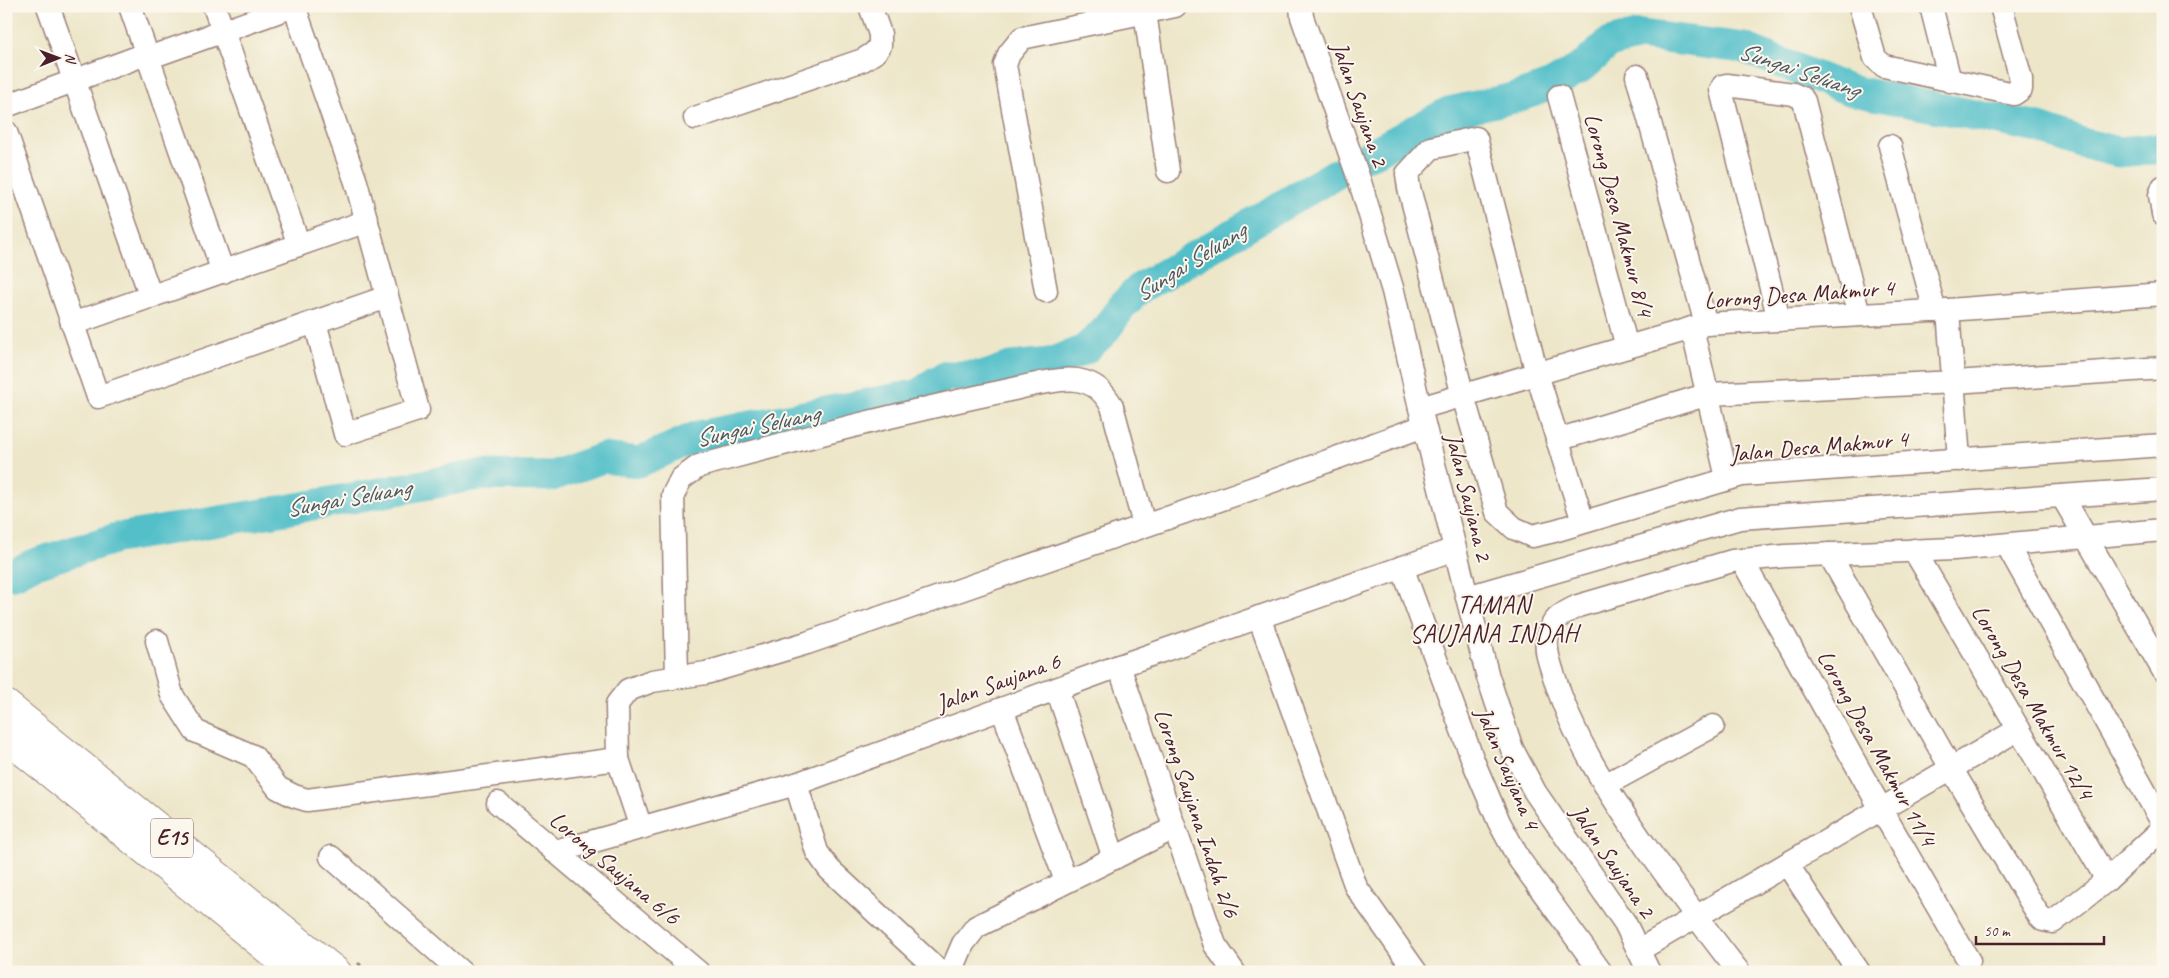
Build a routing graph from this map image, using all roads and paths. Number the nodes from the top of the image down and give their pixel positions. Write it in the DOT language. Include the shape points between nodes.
graph roads {
  1 [pos="48,6"];
  2 [pos="130,6"];
  3 [pos="214,6"];
  4 [pos="294,6"];
  5 [pos="870,6"];
  6 [pos="1175,6"];
  7 [pos="1301,6"];
  8 [pos="1860,6"];
  9 [pos="1931,6"];
  10 [pos="2000,6"];
  11 [pos="1144,12"];
  12 [pos="222,31"];
  13 [pos="147,56"];
  14 [pos="1637,76"];
  15 [pos="74,80"];
  16 [pos="1950,81"];
  17 [pos="1559,96"];
  18 [pos="6,106"];
  19 [pos="695,118"];
  20 [pos="6,132"];
  21 [pos="1890,146"];
  22 [pos="1168,171"];
  23 [pos="2163,187"];
  24 [pos="2163,214"];
  25 [pos="367,221"];
  26 [pos="299,245"];
  27 [pos="223,272"];
  28 [pos="1046,291"];
  29 [pos="2163,294"];
  30 [pos="151,297"];
  31 [pos="387,297"];
  32 [pos="1942,311"];
  33 [pos="1859,315"];
  34 [pos="1779,320"];
  35 [pos="315,322"];
  36 [pos="72,324"];
  37 [pos="1699,326"];
  38 [pos="1628,347"];
  39 [pos="2163,368"];
  40 [pos="1537,374"];
  41 [pos="1954,382"];
  42 [pos="1709,394"];
  43 [pos="1463,396"];
  44 [pos="1422,417"];
  45 [pos="1557,440"];
  46 [pos="2163,445"];
  47 [pos="1959,460"];
  48 [pos="1727,478"];
  49 [pos="2163,488"];
  50 [pos="2062,496"];
  51 [pos="1583,522"];
  52 [pos="1144,525"];
  53 [pos="2163,530"];
  54 [pos="2086,538"];
  55 [pos="2007,544"];
  56 [pos="1455,549"];
  57 [pos="1914,550"];
  58 [pos="1829,554"];
  59 [pos="1742,560"];
  60 [pos="1402,567"];
  61 [pos="1467,597"];
  62 [pos="1259,617"];
  63 [pos="157,641"];
  64 [pos="1119,666"];
  65 [pos="2163,670"];
  66 [pos="677,677"];
  67 [pos="1057,689"];
  68 [pos="6,704"];
  69 [pos="1002,709"];
  70 [pos="1714,726"];
  71 [pos="2019,729"];
  72 [pos="6,738"];
  73 [pos="618,759"];
  74 [pos="1951,768"];
  75 [pos="796,784"];
  76 [pos="1605,786"];
  77 [pos="498,803"];
  78 [pos="1881,809"];
  79 [pos="640,828"];
  80 [pos="1174,828"];
  81 [pos="555,852"];
  82 [pos="330,857"];
  83 [pos="1114,858"];
  84 [pos="1787,864"];
  85 [pos="2107,880"];
  86 [pos="1066,882"];
  87 [pos="1695,917"];
  88 [pos="1639,950"];
  89 [pos="1969,961"];
  90 [pos="295,972"];
  91 [pos="337,972"];
  92 [pos="461,972"];
  93 [pos="698,972"];
  94 [pos="940,972"];
  95 [pos="951,972"];
  96 [pos="1234,972"];
  97 [pos="1416,972"];
  98 [pos="1601,972"];
  99 [pos="1648,972"];
  100 [pos="1738,972"];
  101 [pos="1859,972"];
  1 -- 15 [label="street"];
  2 -- 13 [label="street"];
  3 -- 12 [label="street"];
  4 -- 12 [label="street"];
  4 -- 25 [label="street"];
  5 -- 19 [label="street" via="880,34 880,46 874,54"];
  6 -- 11 [label="street"];
  7 -- 44 [label="street, Jalan Saujana 2" via="1393,291"];
  8 -- 16 [label="street" via="1875,58 1884,66"];
  9 -- 16 [label="street"];
  10 -- 16 [label="street" via="2021,88 2014,94"];
  11 -- 22 [label="street"];
  11 -- 28 [label="street" via="1022,38 1009,54 1006,65"];
  12 -- 13 [label="street"];
  12 -- 26 [label="street"];
  13 -- 15 [label="street"];
  13 -- 27 [label="street"];
  14 -- 37 [label="street"];
  15 -- 18 [label="street"];
  15 -- 30 [label="street"];
  17 -- 38 [label="street, Lorong Desa Makmur 8/4"];
  20 -- 36 [label="street"];
  21 -- 32 [label="street"];
  23 -- 24 [label="street" via="2160,194"];
  25 -- 26 [label="street"];
  25 -- 31 [label="street"];
  26 -- 27 [label="street"];
  27 -- 30 [label="street"];
  29 -- 32 [label="street, Lorong Desa Makmur 4"];
  30 -- 36 [label="street"];
  31 -- 35 [label="street"];
  31 -- 35 [label="street" via="418,410 346,434"];
  32 -- 33 [label="street, Lorong Desa Makmur 4"];
  32 -- 41 [label="street"];
  33 -- 34 [label="street, Lorong Desa Makmur 4"];
  33 -- 34 [label="street" via="1804,101 1793,94 1727,85 1721,90"];
  34 -- 37 [label="street, Lorong Desa Makmur 4"];
  35 -- 36 [label="street" via="98,397"];
  37 -- 38 [label="street, Lorong Desa Makmur 4"];
  37 -- 42 [label="street"];
  38 -- 40 [label="street, Lorong Desa Makmur 4"];
  39 -- 41 [label="street"];
  40 -- 43 [label="street, Lorong Desa Makmur 4"];
  40 -- 43 [label="street, Jalan Desa Makmur 4" via="1476,138 1431,148 1407,174"];
  40 -- 45 [label="street"];
  41 -- 42 [label="street"];
  41 -- 47 [label="street"];
  42 -- 45 [label="street"];
  42 -- 48 [label="street"];
  43 -- 44 [label="street, Lorong Desa Makmur 4"];
  43 -- 51 [label="street, Jalan Desa Makmur 4" via="1498,512 1514,528 1532,536"];
  44 -- 52 [label="street, Lorong Desa Makmur 4" via="1251,489"];
  44 -- 56 [label="street, Jalan Saujana 2"];
  45 -- 51 [label="street"];
  46 -- 47 [label="street, Jalan Desa Makmur 4"];
  47 -- 48 [label="street, Jalan Desa Makmur 4"];
  48 -- 51 [label="street, Jalan Desa Makmur 4"];
  49 -- 50 [label="street"];
  50 -- 54 [label="street"];
  50 -- 61 [label="street" via="1740,518"];
  52 -- 66 [label="street, Lorong Desa Makmur 4" via="807,643 706,673"];
  52 -- 66 [label="street" via="1112,406 1094,384 1075,380 1050,382 919,409 699,466 681,479 673,495"];
  53 -- 54 [label="street"];
  54 -- 55 [label="street"];
  54 -- 65 [label="street"];
  55 -- 57 [label="street"];
  55 -- 85 [label="street" via="2162,822 2160,831"];
  56 -- 60 [label="street, Jalan Saujana 6"];
  56 -- 61 [label="street, Jalan Saujana 2"];
  57 -- 58 [label="street"];
  57 -- 71 [label="street, Lorong Desa Makmur 12/4"];
  58 -- 59 [label="street"];
  58 -- 74 [label="street"];
  59 -- 76 [label="street" via="1559,614 1547,641 1548,655 1559,693 1587,756"];
  59 -- 78 [label="street, Lorong Desa Makmur 11/4"];
  60 -- 62 [label="street, Jalan Saujana 6"];
  60 -- 98 [label="street, Jalan Saujana 4" via="1499,822 1519,859"];
  61 -- 88 [label="street, Jalan Saujana 2" via="1488,677 1512,749 1535,792 1625,923"];
  62 -- 64 [label="street, Jalan Saujana 6"];
  62 -- 97 [label="street" via="1356,887"];
  63 -- 73 [label="street" via="172,695 195,731 253,756 278,788 307,800"];
  64 -- 67 [label="street, Jalan Saujana 6"];
  64 -- 80 [label="street, Lorong Saujana Indah 2/6"];
  66 -- 73 [label="street, Lorong Desa Makmur 4" via="652,681 628,690 617,704"];
  67 -- 69 [label="street, Jalan Saujana 6"];
  67 -- 83 [label="street"];
  68 -- 91 [label="highway, E15"];
  69 -- 75 [label="street, Jalan Saujana 6"];
  69 -- 86 [label="street"];
  70 -- 76 [label="street"];
  71 -- 74 [label="street"];
  71 -- 85 [label="street, Lorong Desa Makmur 12/4"];
  72 -- 90 [label="highway, E15"];
  73 -- 79 [label="street, Lorong Desa Makmur 4"];
  74 -- 78 [label="street"];
  74 -- 85 [label="street" via="2043,920 2058,920"];
  75 -- 79 [label="street, Jalan Saujana 6"];
  75 -- 94 [label="street" via="817,852 829,869"];
  76 -- 87 [label="street"];
  77 -- 81 [label="street, Lorong Saujana 6/6"];
  78 -- 84 [label="street"];
  78 -- 89 [label="street, Lorong Desa Makmur 11/4"];
  79 -- 81 [label="street, Jalan Saujana 6"];
  80 -- 83 [label="street"];
  80 -- 96 [label="street, Lorong Saujana Indah 2/6" via="1215,945"];
  81 -- 93 [label="street, Lorong Saujana 6/6"];
  82 -- 92 [label="street"];
  83 -- 86 [label="street"];
  84 -- 87 [label="street"];
  84 -- 101 [label="street"];
  86 -- 95 [label="street" via="976,927 963,944"];
  87 -- 88 [label="street"];
  87 -- 100 [label="street"];
  88 -- 99 [label="street, Jalan Saujana 2"];
}
